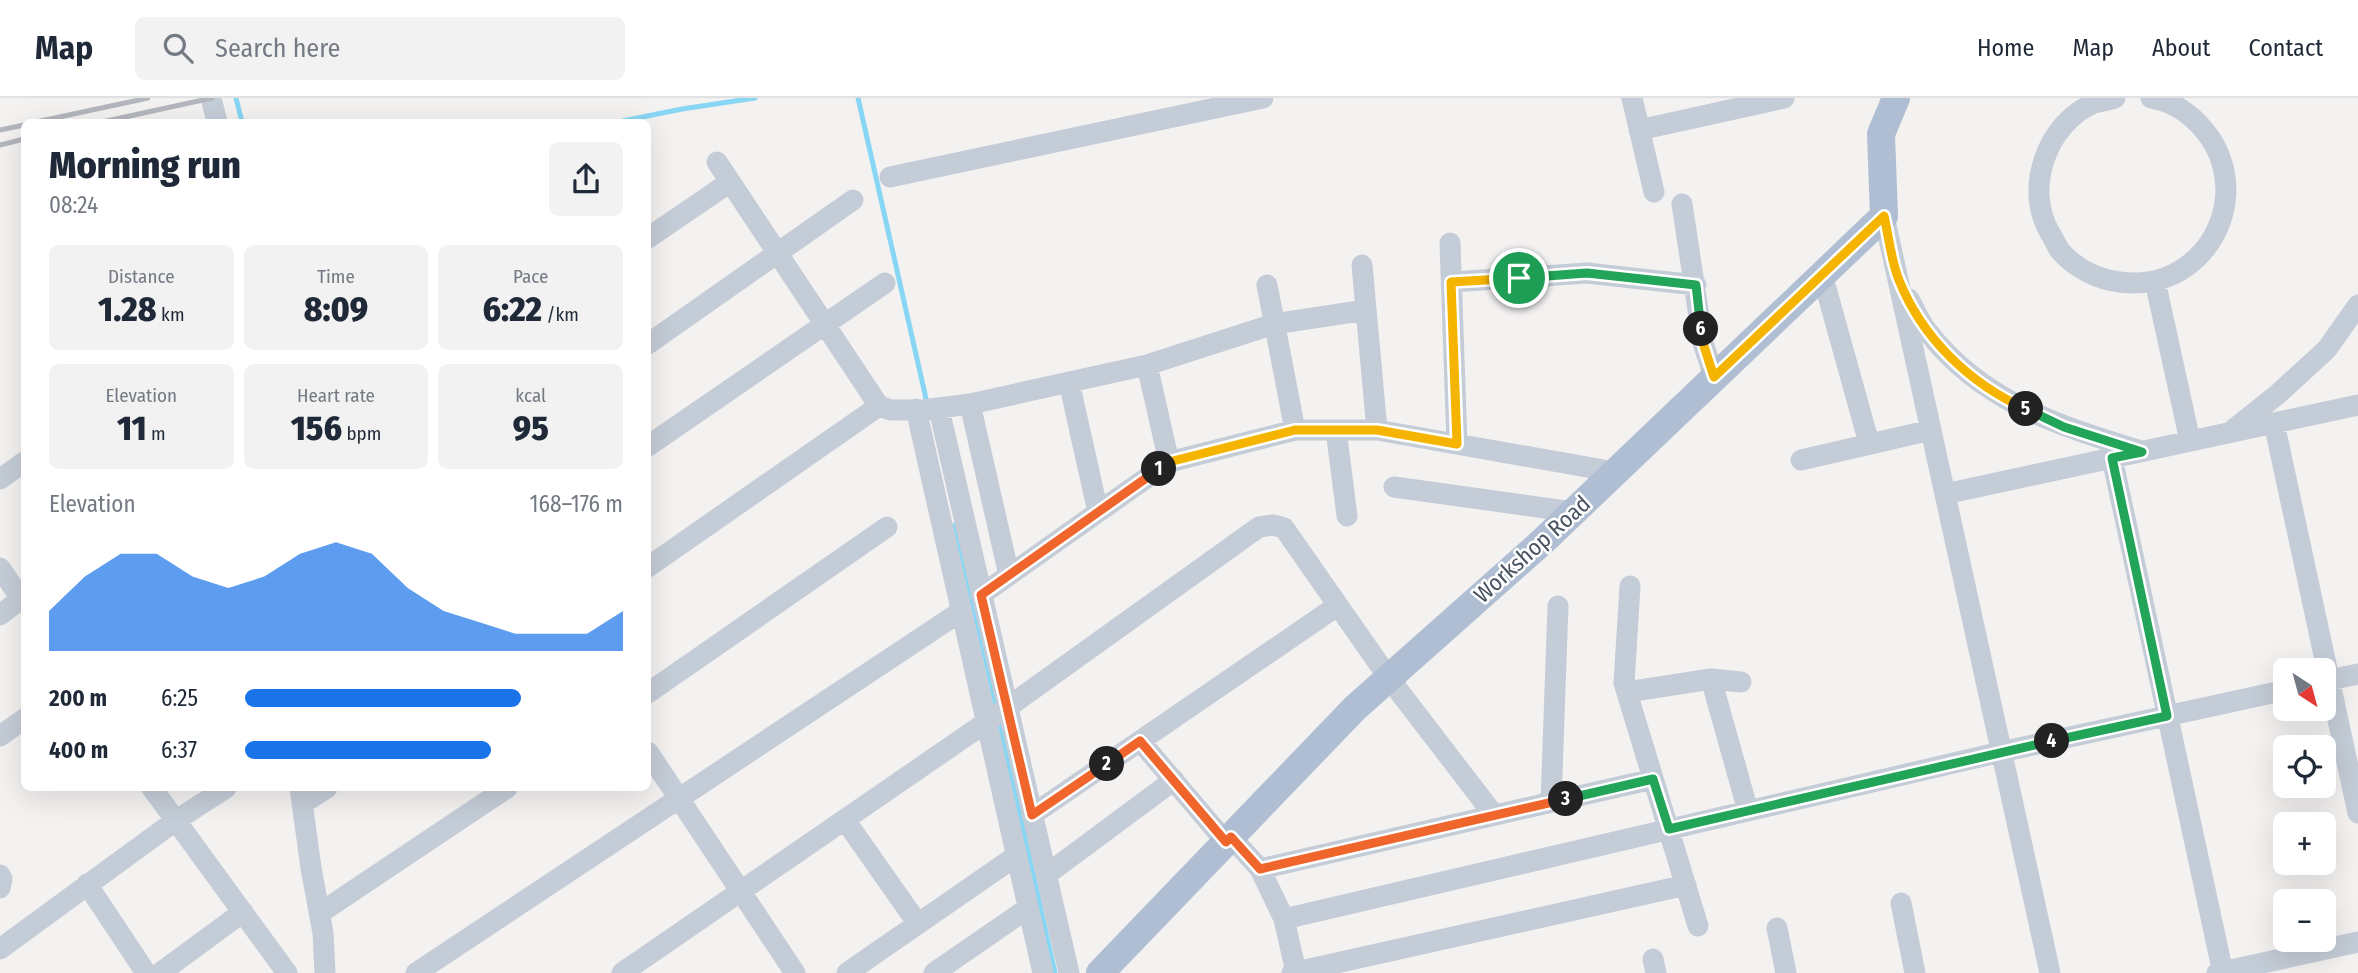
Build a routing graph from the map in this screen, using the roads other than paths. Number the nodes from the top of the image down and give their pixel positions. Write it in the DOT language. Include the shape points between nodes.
graph roads {
  1 [pos="211,98"];
  2 [pos="1262,98"];
  3 [pos="1632,98"];
  4 [pos="1784,98"];
  5 [pos="1895,98"];
  6 [pos="2115,98"];
  7 [pos="2151,98"];
  8 [pos="216,119"];
  9 [pos="1639,130"];
  10 [pos="717,162"];
  11 [pos="890,177"];
  12 [pos="730,182"];
  13 [pos="1654,192"];
  14 [pos="853,200"];
  15 [pos="1682,204"];
  16 [pos="1884,216"];
  17 [pos="651,236"];
  18 [pos="1450,243"];
  19 [pos="778,254"];
  20 [pos="1362,265"];
  21 [pos="1822,274"];
  22 [pos="1898,279"];
  23 [pos="2155,281"];
  24 [pos="885,282"];
  25 [pos="1451,282"];
  26 [pos="1267,285"];
  27 [pos="1696,285"];
  28 [pos="2358,305"];
  29 [pos="1366,310"];
  30 [pos="824,324"];
  31 [pos="1274,324"];
  32 [pos="651,342"];
  33 [pos="1147,365"];
  34 [pos="1714,377"];
  35 [pos="1069,382"];
  36 [pos="970,404"];
  37 [pos="2358,405"];
  38 [pos="879,406"];
  39 [pos="928,409"];
  40 [pos="2274,423"];
  41 [pos="1295,430"];
  42 [pos="1336,430"];
  43 [pos="1377,430"];
  44 [pos="1931,430"];
  45 [pos="2229,433"];
  46 [pos="2190,441"];
  47 [pos="1870,443"];
  48 [pos="651,444"];
  49 [pos="1457,444"];
  50 [pos="2142,452"];
  51 [pos="2112,458"];
  52 [pos="1801,460"];
  53 [pos="1169,462"];
  54 [pos="1615,472"];
  55 [pos="1394,487"];
  56 [pos="1945,495"];
  57 [pos="1098,512"];
  58 [pos="1573,512"];
  59 [pos="1347,516"];
  60 [pos="887,527"];
  61 [pos="651,565"];
  62 [pos="0,568"];
  63 [pos="1009,575"];
  64 [pos="1630,586"];
  65 [pos="981,595"];
  66 [pos="21,598"];
  67 [pos="21,602"];
  68 [pos="1337,606"];
  69 [pos="1558,606"];
  70 [pos="960,612"];
  71 [pos="0,615"];
  72 [pos="2322,658"];
  73 [pos="2358,674"];
  74 [pos="1388,677"];
  75 [pos="1711,679"];
  76 [pos="2336,679"];
  77 [pos="1741,682"];
  78 [pos="651,691"];
  79 [pos="1627,692"];
  80 [pos="2273,693"];
  81 [pos="996,715"];
  82 [pos="2167,716"];
  83 [pos="2336,719"];
  84 [pos="21,721"];
  85 [pos="0,736"];
  86 [pos="1140,741"];
  87 [pos="2001,752"];
  88 [pos="651,756"];
  89 [pos="1653,779"];
  90 [pos="1174,780"];
  91 [pos="154,791"];
  92 [pos="221,791"];
  93 [pos="503,791"];
  94 [pos="301,796"];
  95 [pos="678,797"];
  96 [pos="1551,802"];
  97 [pos="1748,811"];
  98 [pos="2358,813"];
  99 [pos="1032,815"];
  100 [pos="1494,815"];
  101 [pos="845,820"];
  102 [pos="175,821"];
  103 [pos="1669,829"];
  104 [pos="1229,839"];
  105 [pos="1016,856"];
  106 [pos="1260,869"];
  107 [pos="0,875"];
  108 [pos="1046,875"];
  109 [pos="87,884"];
  110 [pos="1686,885"];
  111 [pos="0,888"];
  112 [pos="741,891"];
  113 [pos="1901,903"];
  114 [pos="1028,908"];
  115 [pos="243,912"];
  116 [pos="320,913"];
  117 [pos="1284,919"];
  118 [pos="918,924"];
  119 [pos="1698,926"];
  120 [pos="1777,928"];
  121 [pos="2358,942"];
  122 [pos="0,949"];
  123 [pos="1294,972"];
  124 [pos="146,973"];
  125 [pos="160,973"];
  126 [pos="287,973"];
  127 [pos="325,973"];
  128 [pos="416,973"];
  129 [pos="622,973"];
  130 [pos="796,973"];
  131 [pos="847,973"];
  132 [pos="934,973"];
  133 [pos="1042,973"];
  134 [pos="1069,973"];
  135 [pos="1100,973"];
  136 [pos="1786,973"];
  137 [pos="1915,973"];
  138 [pos="2050,973"];
  139 [pos="2221,973"];
  1 -- 8 [label="street"];
  2 -- 11 [label="street"];
  3 -- 9 [label="street"];
  4 -- 9 [label="street"];
  5 -- 16 [label="main road" via="1881,134"];
  6 -- 23 [label="street" via="2094,103 2065,124 2045,153 2038,187 2043,221 2060,251 2087,273 2120,284"];
  7 -- 23 [label="street" via="2193,116 2215,142 2226,175 2225,210 2211,242 2187,267"];
  9 -- 13 [label="street"];
  10 -- 12 [label="street"];
  12 -- 17 [label="street"];
  12 -- 19 [label="street"];
  14 -- 19 [label="street"];
  15 -- 27 [label="street"];
  16 -- 21 [label="main road, Workshop Road"];
  16 -- 22 [label="street"];
  18 -- 25 [label="street"];
  19 -- 30 [label="street"];
  19 -- 32 [label="street"];
  20 -- 29 [label="street"];
  21 -- 34 [label="main road, Workshop Road"];
  21 -- 47 [label="street"];
  22 -- 44 [label="street"];
  22 -- 50 [label="street" via="1927,331 1966,374 2008,401 2064,427"];
  23 -- 46 [label="street"];
  24 -- 30 [label="street"];
  25 -- 27 [label="street" via="1587,273"];
  25 -- 49 [label="street"];
  26 -- 31 [label="street"];
  27 -- 34 [label="street" via="1703,343"];
  28 -- 45 [label="street" via="2327,349"];
  29 -- 31 [label="street"];
  29 -- 43 [label="street"];
  30 -- 38 [label="street"];
  30 -- 48 [label="street"];
  31 -- 33 [label="street"];
  31 -- 41 [label="street"];
  33 -- 35 [label="street"];
  33 -- 53 [label="street"];
  34 -- 54 [label="main road, Workshop Road"];
  35 -- 36 [label="street"];
  35 -- 57 [label="street"];
  36 -- 39 [label="street"];
  36 -- 63 [label="street"];
  37 -- 40 [label="street"];
  38 -- 39 [label="street"];
  38 -- 61 [label="street"];
  39 -- 65 [label="street"];
  39 -- 70 [label="street"];
  40 -- 45 [label="street"];
  40 -- 72 [label="street"];
  41 -- 42 [label="street"];
  41 -- 53 [label="street"];
  42 -- 43 [label="street"];
  42 -- 59 [label="street"];
  43 -- 49 [label="street"];
  44 -- 47 [label="street"];
  44 -- 56 [label="street"];
  45 -- 46 [label="street"];
  46 -- 50 [label="street"];
  47 -- 52 [label="street"];
  49 -- 54 [label="street"];
  50 -- 51 [label="street"];
  51 -- 56 [label="street"];
  51 -- 82 [label="street"];
  53 -- 57 [label="street"];
  54 -- 58 [label="main road, Workshop Road"];
  55 -- 58 [label="street"];
  56 -- 87 [label="street"];
  57 -- 63 [label="street"];
  58 -- 74 [label="main road, Workshop Road"];
  60 -- 78 [label="street"];
  62 -- 66 [label="street"];
  63 -- 65 [label="street"];
  64 -- 79 [label="street"];
  65 -- 81 [label="street"];
  67 -- 71 [label="street"];
  68 -- 74 [label="street"];
  68 -- 81 [label="street" via="1284,528 1259,527"];
  68 -- 86 [label="street"];
  69 -- 96 [label="street"];
  70 -- 81 [label="street"];
  70 -- 95 [label="street"];
  73 -- 76 [label="street"];
  74 -- 100 [label="street"];
  74 -- 104 [label="main road, Workshop Road"];
  75 -- 77 [label="street"];
  75 -- 79 [label="street"];
  75 -- 97 [label="street"];
  79 -- 89 [label="street"];
  80 -- 82 [label="street"];
  81 -- 99 [label="street"];
  81 -- 101 [label="street"];
  81 -- 105 [label="street"];
  82 -- 87 [label="street"];
  82 -- 139 [label="street"];
  83 -- 98 [label="street"];
  84 -- 85 [label="street"];
  86 -- 90 [label="street"];
  86 -- 99 [label="street"];
  87 -- 97 [label="street"];
  87 -- 138 [label="street"];
  88 -- 95 [label="street"];
  89 -- 96 [label="street"];
  89 -- 103 [label="street"];
  90 -- 104 [label="street"];
  90 -- 108 [label="street"];
  91 -- 102 [label="street"];
  92 -- 102 [label="street"];
  93 -- 116 [label="street"];
  94 -- 116 [label="street"];
  95 -- 112 [label="street"];
  95 -- 128 [label="street"];
  96 -- 100 [label="street"];
  97 -- 103 [label="street"];
  99 -- 108 [label="street"];
  100 -- 106 [label="street"];
  101 -- 112 [label="street"];
  101 -- 118 [label="street"];
  102 -- 109 [label="street"];
  102 -- 115 [label="street"];
  103 -- 110 [label="street"];
  103 -- 117 [label="street"];
  104 -- 106 [label="street"];
  104 -- 135 [label="main road, Workshop Road"];
  105 -- 114 [label="street"];
  105 -- 118 [label="street"];
  106 -- 117 [label="street"];
  107 -- 111 [label="street"];
  108 -- 134 [label="street"];
  109 -- 122 [label="street"];
  109 -- 124 [label="street"];
  110 -- 119 [label="street"];
  110 -- 123 [label="street"];
  112 -- 129 [label="street"];
  112 -- 130 [label="street"];
  113 -- 137 [label="street"];
  114 -- 132 [label="street"];
  114 -- 133 [label="street"];
  115 -- 125 [label="street"];
  115 -- 126 [label="street"];
  116 -- 127 [label="street"];
  117 -- 123 [label="street"];
  118 -- 131 [label="street"];
  120 -- 136 [label="street"];
  121 -- 139 [label="street"];
}
